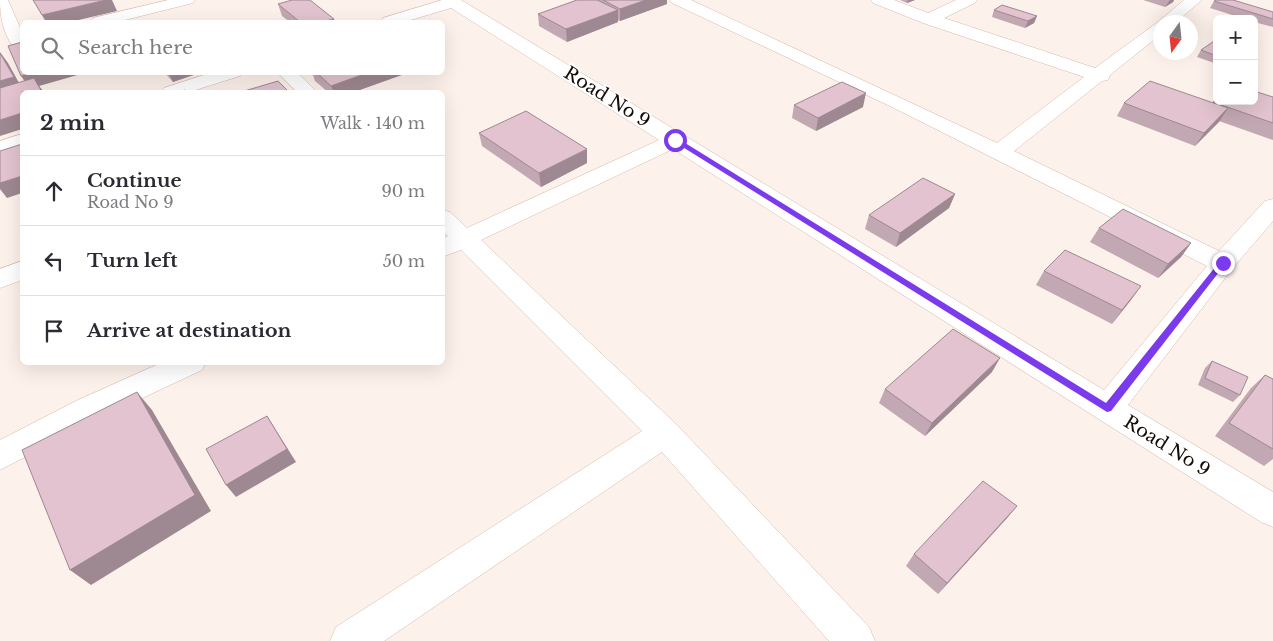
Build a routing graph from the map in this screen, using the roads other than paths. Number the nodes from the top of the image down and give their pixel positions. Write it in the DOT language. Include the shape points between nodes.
graph roads {
  1 [pos="0,0"];
  2 [pos="187,0"];
  3 [pos="678,0"];
  4 [pos="879,0"];
  5 [pos="969,0"];
  6 [pos="1194,0"];
  7 [pos="452,1"];
  8 [pos="1175,15"];
  9 [pos="929,19"];
  10 [pos="107,20"];
  11 [pos="394,20"];
  12 [pos="1153,33"];
  13 [pos="20,41"];
  14 [pos="20,43"];
  15 [pos="0,48"];
  16 [pos="224,75"];
  17 [pos="289,75"];
  18 [pos="1101,76"];
  19 [pos="177,90"];
  20 [pos="305,90"];
  21 [pos="675,140"];
  22 [pos="20,141"];
  23 [pos="0,148"];
  24 [pos="999,152"];
  25 [pos="1273,206"];
  26 [pos="445,224"];
  27 [pos="454,243"];
  28 [pos="1223,263"];
  29 [pos="20,271"];
  30 [pos="0,279"];
  31 [pos="185,365"];
  32 [pos="1107,409"];
  33 [pos="665,433"];
  34 [pos="0,456"];
  35 [pos="1273,511"];
  36 [pos="350,641"];
  37 [pos="855,641"];
  1 -- 13 [label="street"];
  2 -- 10 [label="street"];
  3 -- 24 [label="street"];
  4 -- 9 [label="street"];
  5 -- 9 [label="street"];
  6 -- 8 [label="street"];
  7 -- 11 [label="street"];
  7 -- 21 [label="street, Road No 9"];
  9 -- 18 [label="street"];
  12 -- 18 [label="street"];
  14 -- 15 [label="street"];
  16 -- 19 [label="street"];
  17 -- 20 [label="street"];
  18 -- 24 [label="street"];
  21 -- 27 [label="street"];
  21 -- 32 [label="street, Road No 9"];
  22 -- 23 [label="street"];
  24 -- 28 [label="street"];
  25 -- 28 [label="street"];
  26 -- 27 [label="street"];
  27 -- 33 [label="street"];
  28 -- 32 [label="street"];
  29 -- 30 [label="street"];
  31 -- 34 [label="street" via="89,409"];
  32 -- 35 [label="street, Road No 9"];
  33 -- 36 [label="street"];
  33 -- 37 [label="street"];
}
